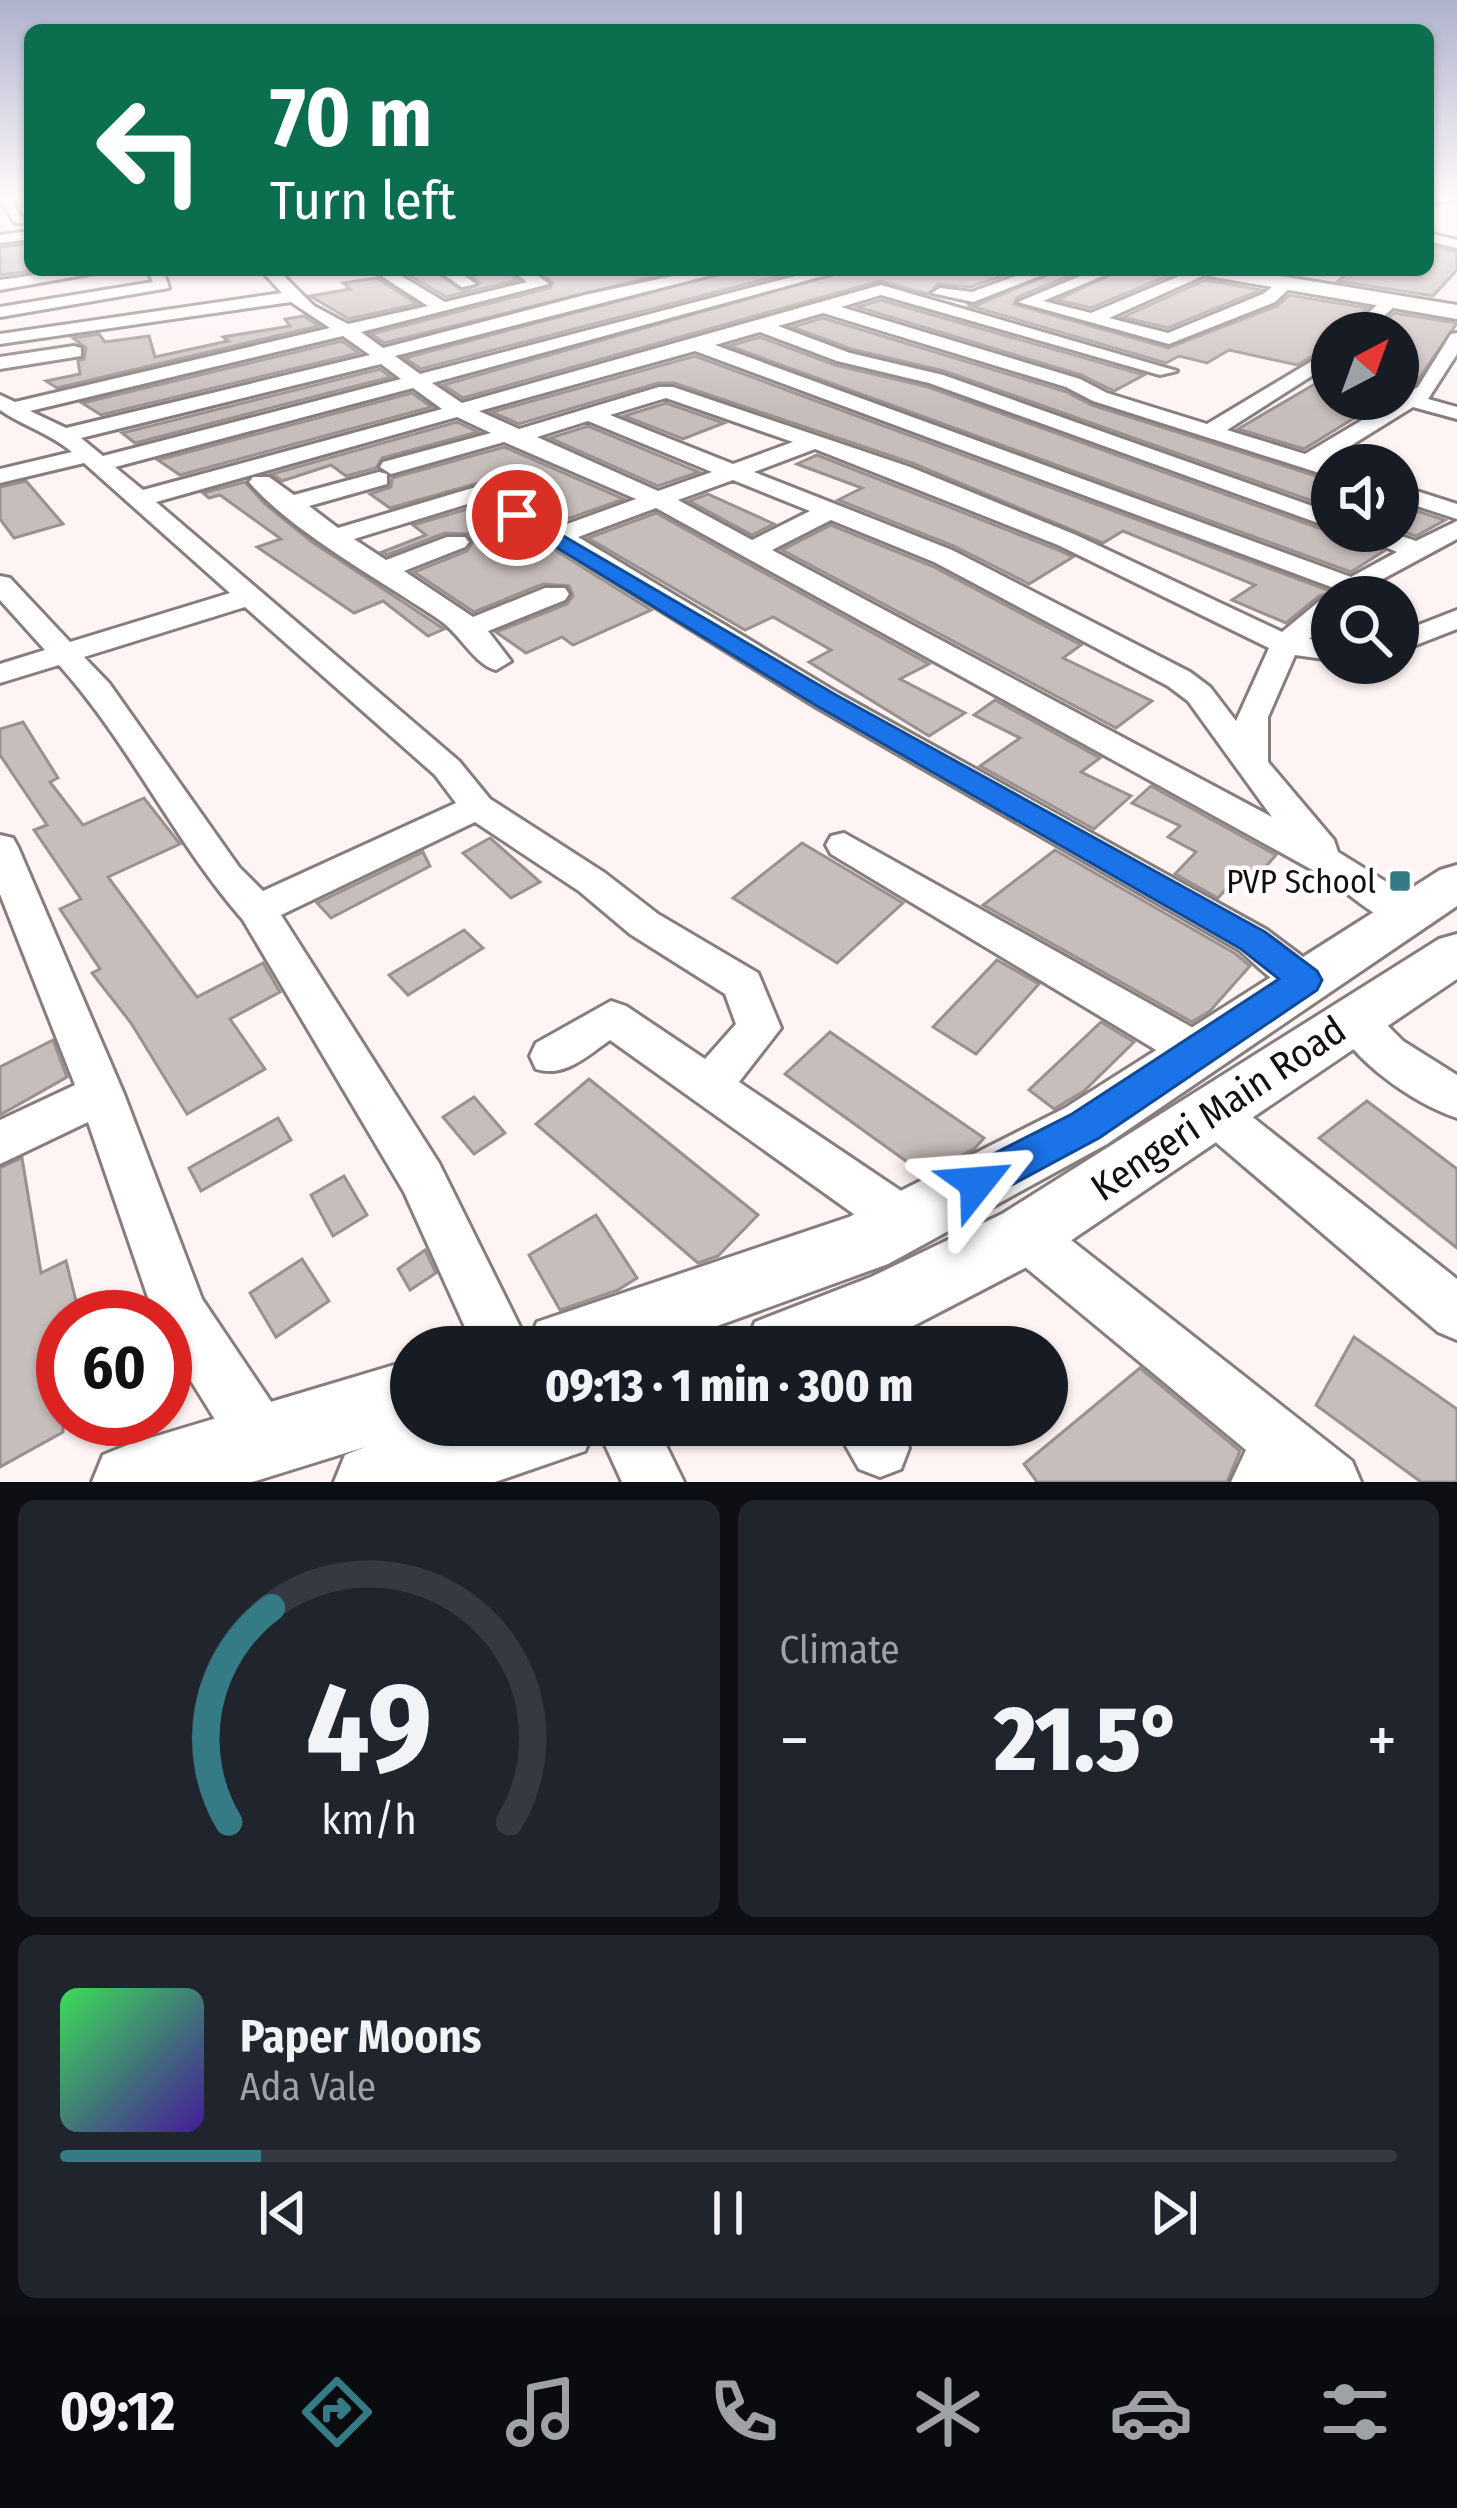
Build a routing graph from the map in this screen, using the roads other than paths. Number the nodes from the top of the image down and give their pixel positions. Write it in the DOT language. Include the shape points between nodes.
graph roads {
  1 [pos="43,276"];
  2 [pos="274,276"];
  3 [pos="392,276"];
  4 [pos="455,276"];
  5 [pos="528,276"];
  6 [pos="695,276"];
  7 [pos="815,276"];
  8 [pos="988,276"];
  9 [pos="1032,276"];
  10 [pos="1093,276"];
  11 [pos="1194,276"];
  12 [pos="1265,276"];
  13 [pos="159,278"];
  14 [pos="878,281"];
  15 [pos="1014,283"];
  16 [pos="1287,283"];
  17 [pos="0,284"];
  18 [pos="468,284"];
  19 [pos="541,284"];
  20 [pos="929,291"];
  21 [pos="994,295"];
  22 [pos="593,298"];
  23 [pos="1392,301"];
  24 [pos="1026,302"];
  25 [pos="300,304"];
  26 [pos="822,307"];
  27 [pos="444,308"];
  28 [pos="0,312"];
  29 [pos="1379,312"];
  30 [pos="1457,312"];
  31 [pos="176,314"];
  32 [pos="1093,320"];
  33 [pos="759,325"];
  34 [pos="192,331"];
  35 [pos="348,331"];
  36 [pos="1045,337"];
  37 [pos="1457,338"];
  38 [pos="0,339"];
  39 [pos="696,345"];
  40 [pos="74,352"];
  41 [pos="383,358"];
  42 [pos="989,360"];
  43 [pos="0,363"];
  44 [pos="1311,369"];
  45 [pos="1167,371"];
  46 [pos="935,379"];
  47 [pos="421,383"];
  48 [pos="1419,397"];
  49 [pos="1419,403"];
  50 [pos="878,408"];
  51 [pos="456,409"];
  52 [pos="1457,413"];
  53 [pos="591,415"];
  54 [pos="1380,420"];
  55 [pos="1210,431"];
  56 [pos="43,432"];
  57 [pos="509,436"];
  58 [pos="817,441"];
  59 [pos="1308,462"];
  60 [pos="1311,463"];
  61 [pos="738,474"];
  62 [pos="0,476"];
  63 [pos="1213,479"];
  64 [pos="261,482"];
  65 [pos="142,498"];
  66 [pos="1419,499"];
  67 [pos="661,502"];
  68 [pos="290,504"];
  69 [pos="830,511"];
  70 [pos="1457,512"];
  71 [pos="1311,513"];
  72 [pos="1166,515"];
  73 [pos="1457,529"];
  74 [pos="558,536"];
  75 [pos="334,537"];
  76 [pos="456,542"];
  77 [pos="1419,548"];
  78 [pos="752,550"];
  79 [pos="1413,552"];
  80 [pos="384,571"];
  81 [pos="1374,576"];
  82 [pos="1311,582"];
  83 [pos="4,594"];
  84 [pos="555,594"];
  85 [pos="250,596"];
  86 [pos="1457,620"];
  87 [pos="1311,623"];
  88 [pos="471,628"];
  89 [pos="1419,635"];
  90 [pos="1285,645"];
  91 [pos="1311,648"];
  92 [pos="65,655"];
  93 [pos="496,661"];
  94 [pos="0,674"];
  95 [pos="1251,763"];
  96 [pos="477,807"];
  97 [pos="844,845"];
  98 [pos="0,847"];
  99 [pos="1340,869"];
  100 [pos="1432,898"];
  101 [pos="257,910"];
  102 [pos="1457,953"];
  103 [pos="1304,980"];
  104 [pos="1352,1017"];
  105 [pos="1197,1052"];
  106 [pos="552,1056"];
  107 [pos="708,1086"];
  108 [pos="101,1094"];
  109 [pos="1457,1100"];
  110 [pos="1215,1114"];
  111 [pos="0,1143"];
  112 [pos="904,1221"];
  113 [pos="1025,1235"];
  114 [pos="1457,1312"];
  115 [pos="492,1326"];
  116 [pos="623,1326"];
  117 [pos="836,1326"];
  118 [pos="390,1403"];
  119 [pos="263,1442"];
  120 [pos="490,1446"];
  121 [pos="636,1446"];
  122 [pos="1273,1463"];
  123 [pos="130,1482"];
  124 [pos="372,1482"];
  125 [pos="654,1482"];
  126 [pos="1331,1482"];
  1 -- 17 [label="street"];
  2 -- 25 [label="street"];
  3 -- 27 [label="street"];
  4 -- 18 [label="street"];
  5 -- 19 [label="street"];
  6 -- 22 [label="street"];
  7 -- 47 [label="street"];
  8 -- 15 [label="street"];
  9 -- 15 [label="street"];
  10 -- 24 [label="street"];
  11 -- 32 [label="street"];
  12 -- 16 [label="main road"];
  13 -- 28 [label="street"];
  13 -- 31 [label="street"];
  14 -- 26 [label="street"];
  14 -- 36 [label="street"];
  15 -- 20 [label="street" via="970,298"];
  16 -- 23 [label="main road"];
  16 -- 32 [label="street" via="1169,339"];
  19 -- 22 [label="street"];
  19 -- 27 [label="street"];
  21 -- 24 [label="street"];
  22 -- 41 [label="street"];
  23 -- 29 [label="street"];
  23 -- 30 [label="main road"];
  24 -- 32 [label="street"];
  25 -- 31 [label="street"];
  25 -- 34 [label="street"];
  25 -- 35 [label="street"];
  26 -- 33 [label="street"];
  26 -- 42 [label="street"];
  27 -- 35 [label="street"];
  31 -- 38 [label="street"];
  32 -- 36 [label="street"];
  33 -- 39 [label="street"];
  33 -- 46 [label="street"];
  35 -- 41 [label="street"];
  35 -- 56 [label="street"];
  36 -- 42 [label="street"];
  36 -- 45 [label="street"];
  37 -- 48 [label="street"];
  39 -- 50 [label="street"];
  39 -- 51 [label="street"];
  40 -- 43 [label="street"];
  41 -- 47 [label="street"];
  41 -- 56 [label="street"];
  42 -- 46 [label="street"];
  42 -- 55 [label="street"];
  44 -- 55 [label="street"];
  46 -- 50 [label="street"];
  46 -- 63 [label="street"];
  47 -- 51 [label="street"];
  47 -- 56 [label="street"];
  49 -- 52 [label="street"];
  50 -- 72 [label="street"];
  51 -- 57 [label="street"];
  51 -- 65 [label="street"];
  53 -- 57 [label="street"];
  53 -- 58 [label="street" via="666,391"];
  53 -- 61 [label="street"];
  54 -- 59 [label="street"];
  55 -- 59 [label="street"];
  56 -- 62 [label="street"];
  56 -- 65 [label="street"];
  57 -- 67 [label="street"];
  57 -- 68 [label="street"];
  58 -- 61 [label="street"];
  58 -- 90 [label="street" via="1067,540"];
  59 -- 60 [label="street"];
  61 -- 67 [label="street"];
  61 -- 69 [label="street"];
  63 -- 71 [label="street"];
  63 -- 72 [label="street"];
  64 -- 68 [label="street"];
  65 -- 85 [label="street"];
  66 -- 70 [label="street"];
  67 -- 74 [label="street"];
  67 -- 78 [label="street"];
  68 -- 75 [label="street"];
  69 -- 78 [label="street"];
  69 -- 95 [label="street" via="943,556 1179,679"];
  72 -- 82 [label="street"];
  73 -- 77 [label="street"];
  74 -- 75 [label="street" via="476,494"];
  74 -- 103 [label="street" via="826,700 1253,940"];
  75 -- 80 [label="street"];
  76 -- 80 [label="street"];
  78 -- 99 [label="street"];
  79 -- 81 [label="street"];
  80 -- 88 [label="street"];
  83 -- 92 [label="street"];
  84 -- 88 [label="street"];
  85 -- 92 [label="street"];
  85 -- 96 [label="street" via="446,768"];
  86 -- 89 [label="street"];
  87 -- 90 [label="street"];
  88 -- 93 [label="street"];
  90 -- 91 [label="street"];
  90 -- 95 [label="street" via="1252,716"];
  92 -- 94 [label="street"];
  92 -- 101 [label="street"];
  95 -- 99 [label="street"];
  96 -- 101 [label="street"];
  96 -- 107 [label="street" via="743,984 759,1028"];
  97 -- 105 [label="street"];
  98 -- 108 [label="street"];
  99 -- 100 [label="street"];
  100 -- 103 [label="main road, Kengeri Main Road"];
  101 -- 115 [label="street" via="422,1178"];
  102 -- 104 [label="main road, Kengeri Main Road"];
  103 -- 105 [label="main road, Kengeri Main Road"];
  104 -- 109 [label="street" via="1388,1054"];
  104 -- 110 [label="main road, Kengeri Main Road"];
  105 -- 112 [label="main road, Kengeri Main Road" via="1086,1126"];
  106 -- 107 [label="street" via="610,1018"];
  107 -- 112 [label="street"];
  108 -- 111 [label="street"];
  108 -- 119 [label="street" via="181,1316"];
  110 -- 113 [label="main road, Kengeri Main Road"];
  110 -- 114 [label="street"];
  112 -- 116 [label="main road, Kengeri Main Road" via="865,1242"];
  113 -- 117 [label="main road, Kengeri Main Road"];
  113 -- 122 [label="street"];
  118 -- 119 [label="main road"];
  119 -- 123 [label="main road"];
  120 -- 124 [label="main road"];
  121 -- 125 [label="street"];
  122 -- 126 [label="street"];
}
